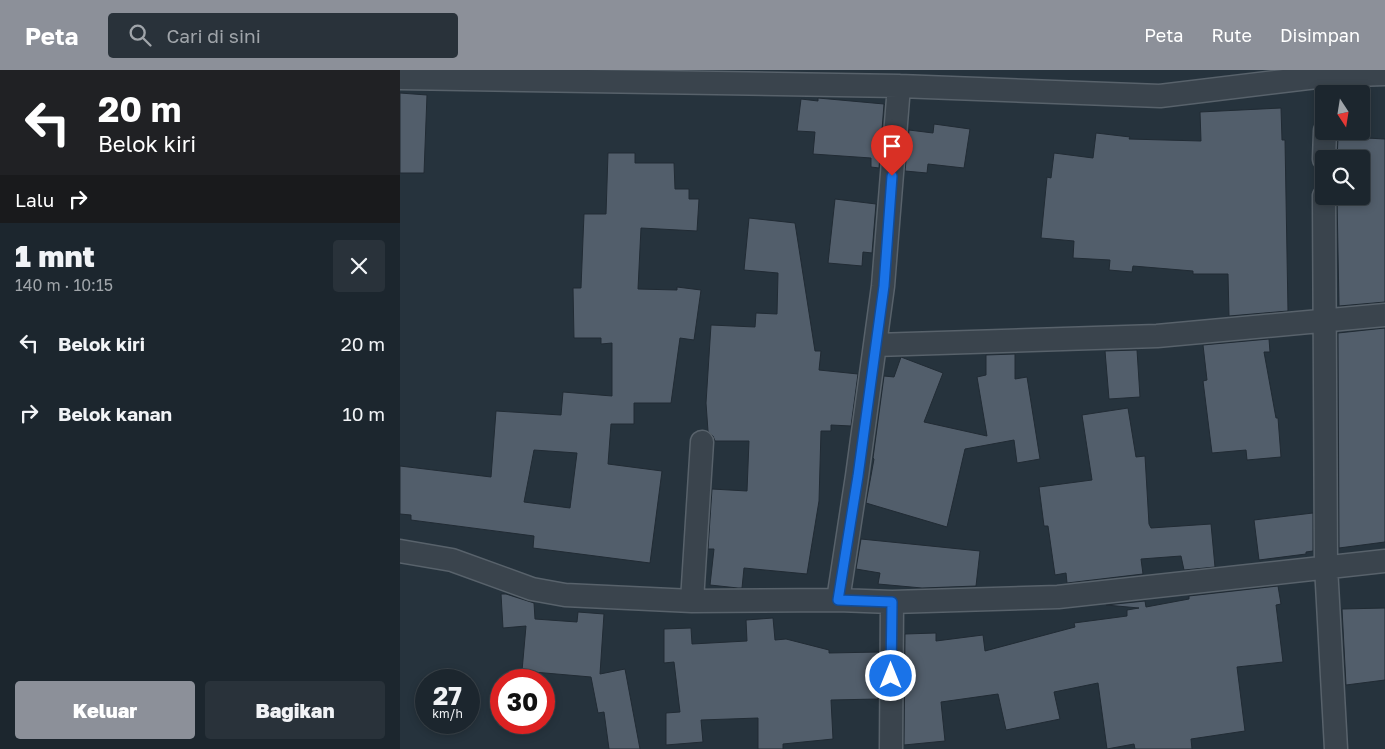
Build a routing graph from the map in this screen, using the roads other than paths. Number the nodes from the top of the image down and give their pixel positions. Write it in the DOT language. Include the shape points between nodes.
graph roads {
  1 [pos="1385,74"];
  2 [pos="400,78"];
  3 [pos="1325,85"];
  4 [pos="899,86"];
  5 [pos="1315,86"];
  6 [pos="1324,205"];
  7 [pos="1385,315"];
  8 [pos="1323,320"];
  9 [pos="875,346"];
  10 [pos="702,442"];
  11 [pos="400,551"];
  12 [pos="1385,561"];
  13 [pos="1326,566"];
  14 [pos="838,600"];
  15 [pos="692,601"];
  16 [pos="892,602"];
  17 [pos="891,749"];
  18 [pos="1336,749"];
  1 -- 3 [label="street"];
  2 -- 4 [label="street"];
  4 -- 5 [label="street" via="1160,96"];
  4 -- 9 [label="street" via="884,286"];
  6 -- 8 [label="street"];
  7 -- 8 [label="street"];
  8 -- 9 [label="street" via="1157,336"];
  8 -- 13 [label="street"];
  9 -- 14 [label="street"];
  10 -- 15 [label="street"];
  11 -- 15 [label="street" via="452,560 532,589 565,594"];
  12 -- 13 [label="street"];
  13 -- 16 [label="street" via="1058,597"];
  13 -- 18 [label="street"];
  14 -- 15 [label="street"];
  14 -- 16 [label="street"];
  16 -- 17 [label="street"];
}
